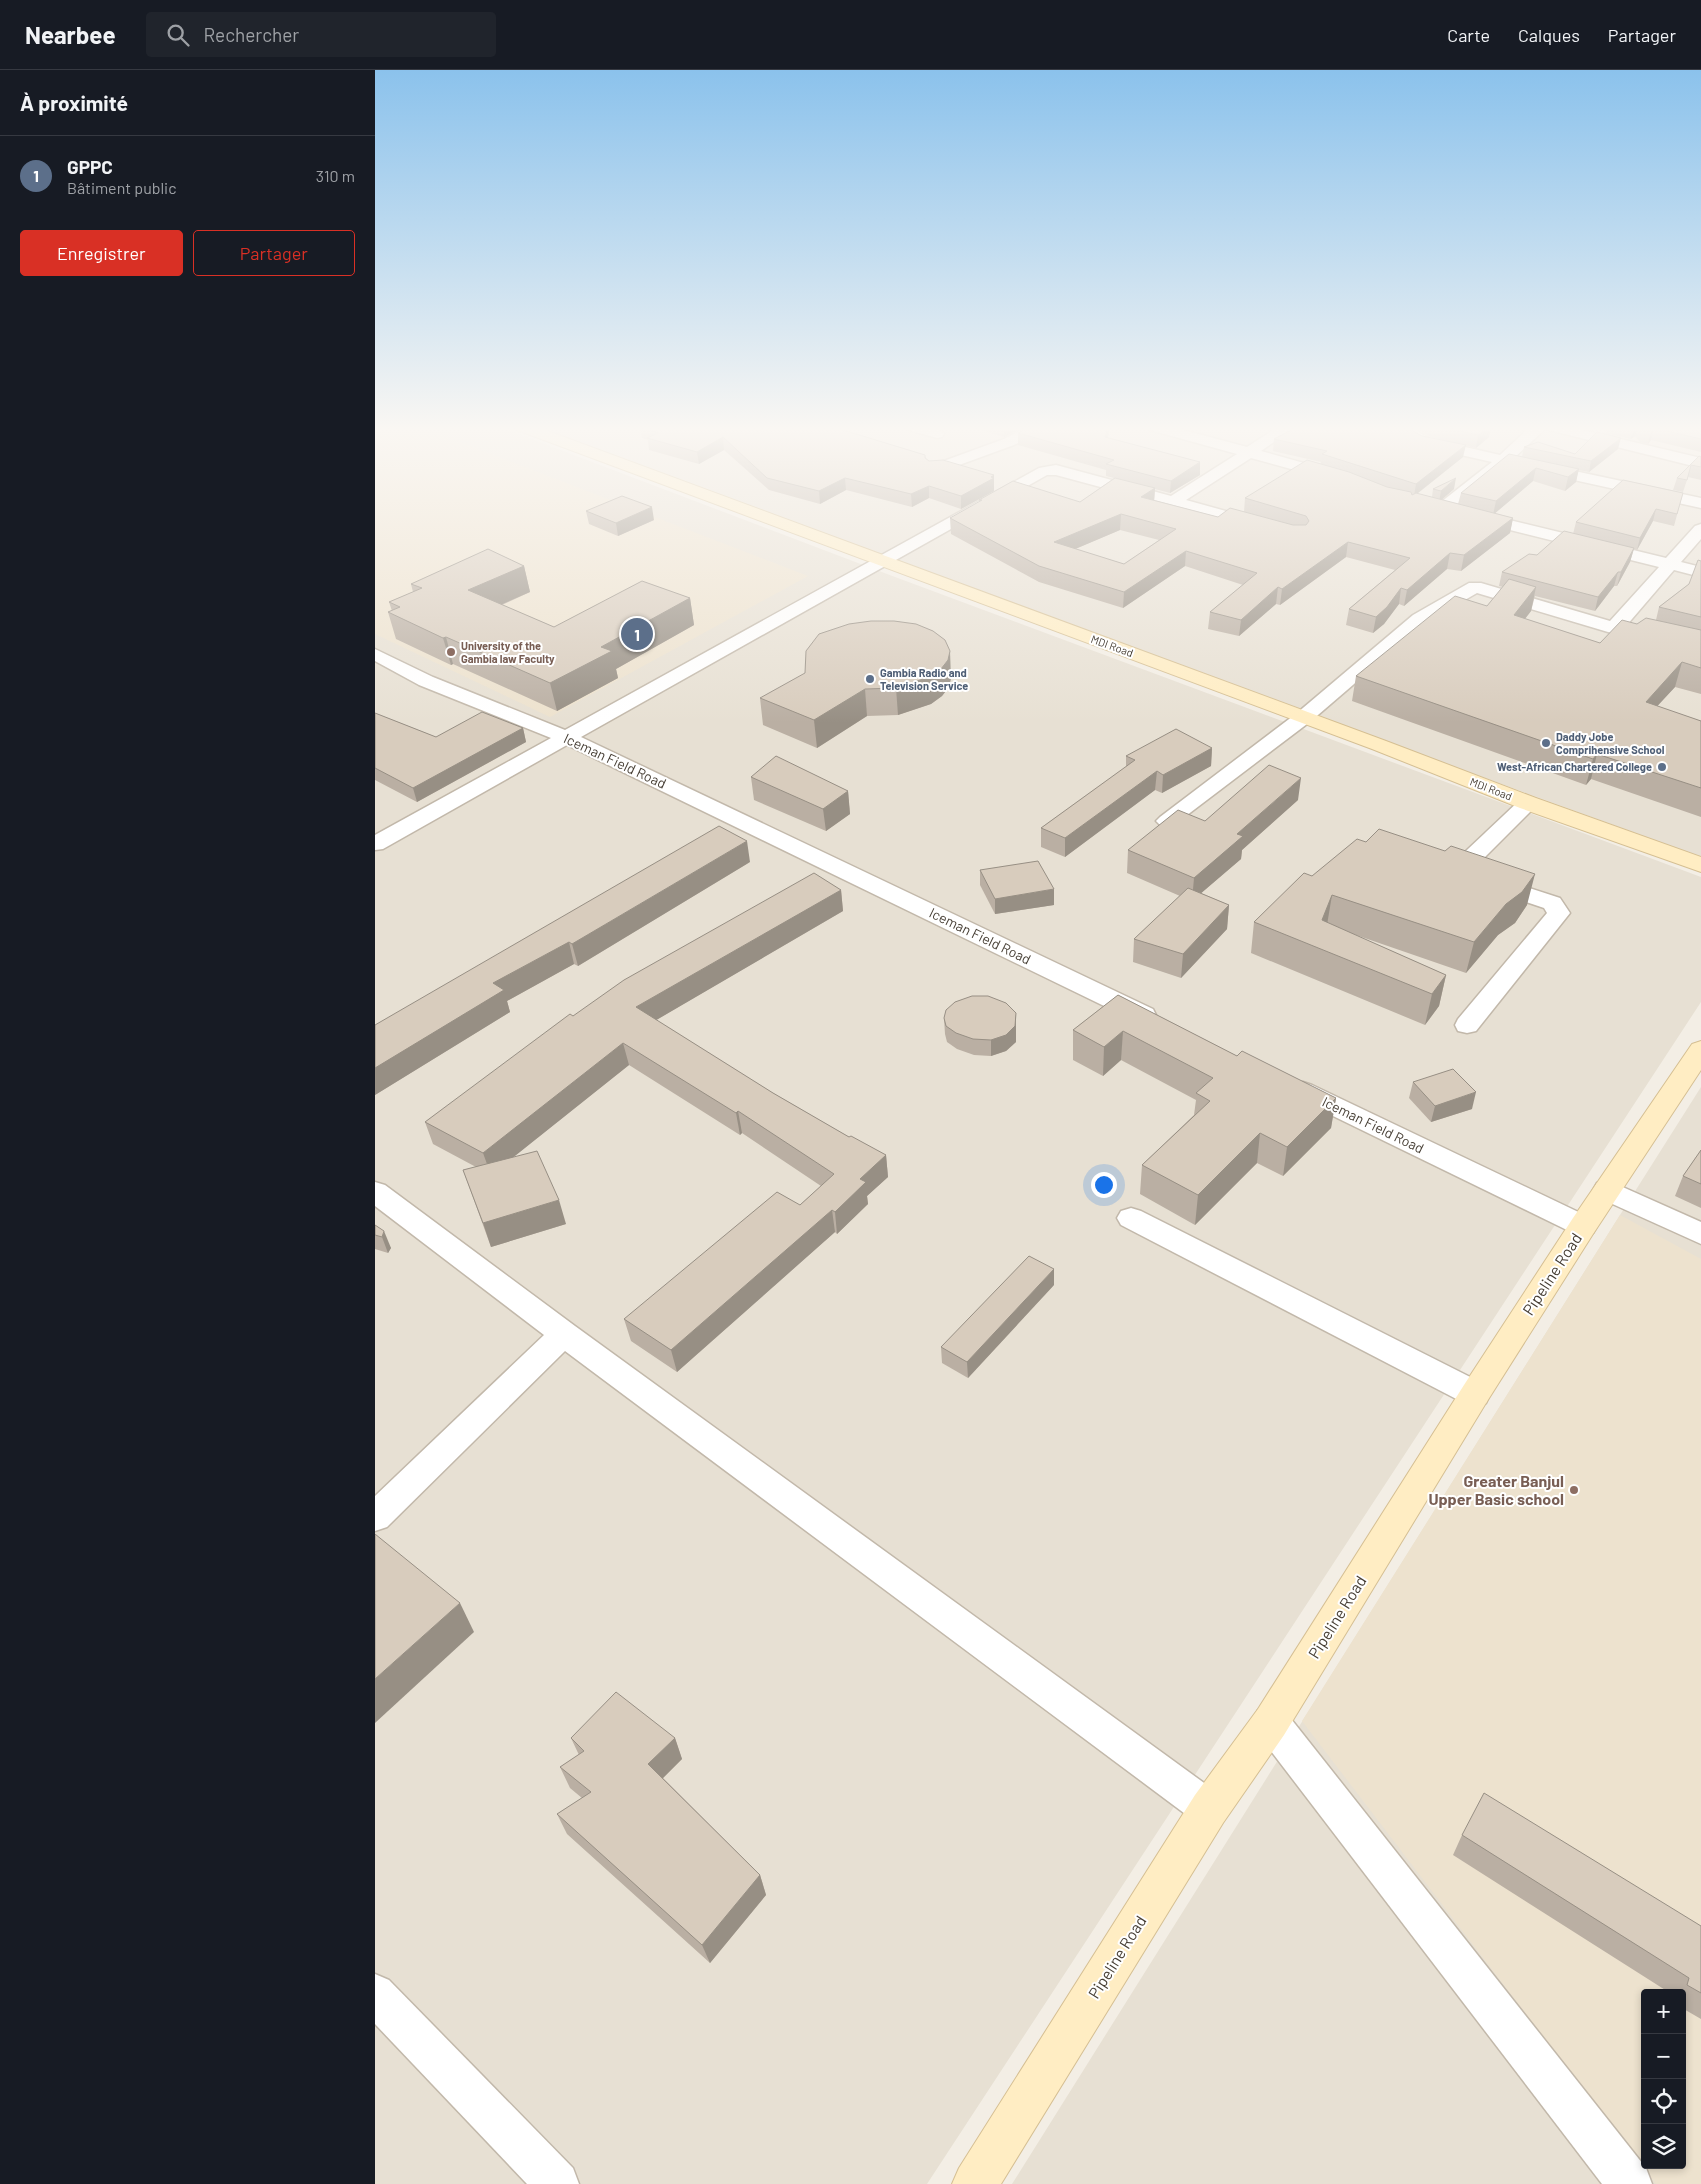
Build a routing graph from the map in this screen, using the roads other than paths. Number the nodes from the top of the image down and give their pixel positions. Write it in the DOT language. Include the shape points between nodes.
graph roads {
  1 [pos="787,526"];
  2 [pos="943,526"];
  3 [pos="1261,526"];
  4 [pos="1512,526"];
  5 [pos="1269,528"];
  6 [pos="1701,529"];
  7 [pos="879,560"];
  8 [pos="1669,563"];
  9 [pos="1701,572"];
  10 [pos="1613,628"];
  11 [pos="1701,650"];
  12 [pos="375,654"];
  13 [pos="1304,718"];
  14 [pos="567,738"];
  15 [pos="1528,803"];
  16 [pos="1167,822"];
  17 [pos="375,844"];
  18 [pos="1701,866"];
  19 [pos="1160,1023"];
  20 [pos="1467,1025"];
  21 [pos="1701,1050"];
  22 [pos="1286,1083"];
  23 [pos="1607,1190"];
  24 [pos="375,1192"];
  25 [pos="1131,1218"];
  26 [pos="1583,1226"];
  27 [pos="1701,1234"];
  28 [pos="565,1334"];
  29 [pos="1475,1394"];
  30 [pos="375,1517"];
  31 [pos="1271,1722"];
  32 [pos="1209,1809"];
  33 [pos="375,1994"];
  34 [pos="557,2184"];
  35 [pos="975,2184"];
  36 [pos="1630,2184"];
  1 -- 7 [label="street, MDI Road"];
  2 -- 7 [label="street"];
  3 -- 5 [label="street"];
  4 -- 8 [label="street"];
  6 -- 8 [label="street"];
  7 -- 13 [label="street, MDI Road"];
  7 -- 14 [label="street"];
  8 -- 9 [label="street"];
  8 -- 10 [label="street"];
  10 -- 11 [label="street"];
  10 -- 13 [label="street" via="1475,587 1419,619"];
  12 -- 14 [label="street, Iceman Field Road" via="426,681"];
  13 -- 15 [label="street, MDI Road"];
  13 -- 16 [label="street"];
  14 -- 17 [label="street"];
  14 -- 19 [label="street, Iceman Field Road"];
  15 -- 18 [label="street, MDI Road"];
  15 -- 20 [label="street" via="1449,868 1552,903 1559,913"];
  21 -- 23 [label="street, Pipeline Road"];
  22 -- 26 [label="street, Iceman Field Road"];
  23 -- 26 [label="street, Pipeline Road"];
  23 -- 27 [label="street"];
  24 -- 28 [label="street"];
  25 -- 29 [label="street"];
  26 -- 29 [label="street, Pipeline Road"];
  28 -- 30 [label="street"];
  28 -- 32 [label="street"];
  29 -- 31 [label="street, Pipeline Road"];
  31 -- 32 [label="street, Pipeline Road"];
  31 -- 36 [label="street"];
  32 -- 35 [label="street, Pipeline Road"];
  33 -- 34 [label="street"];
}
